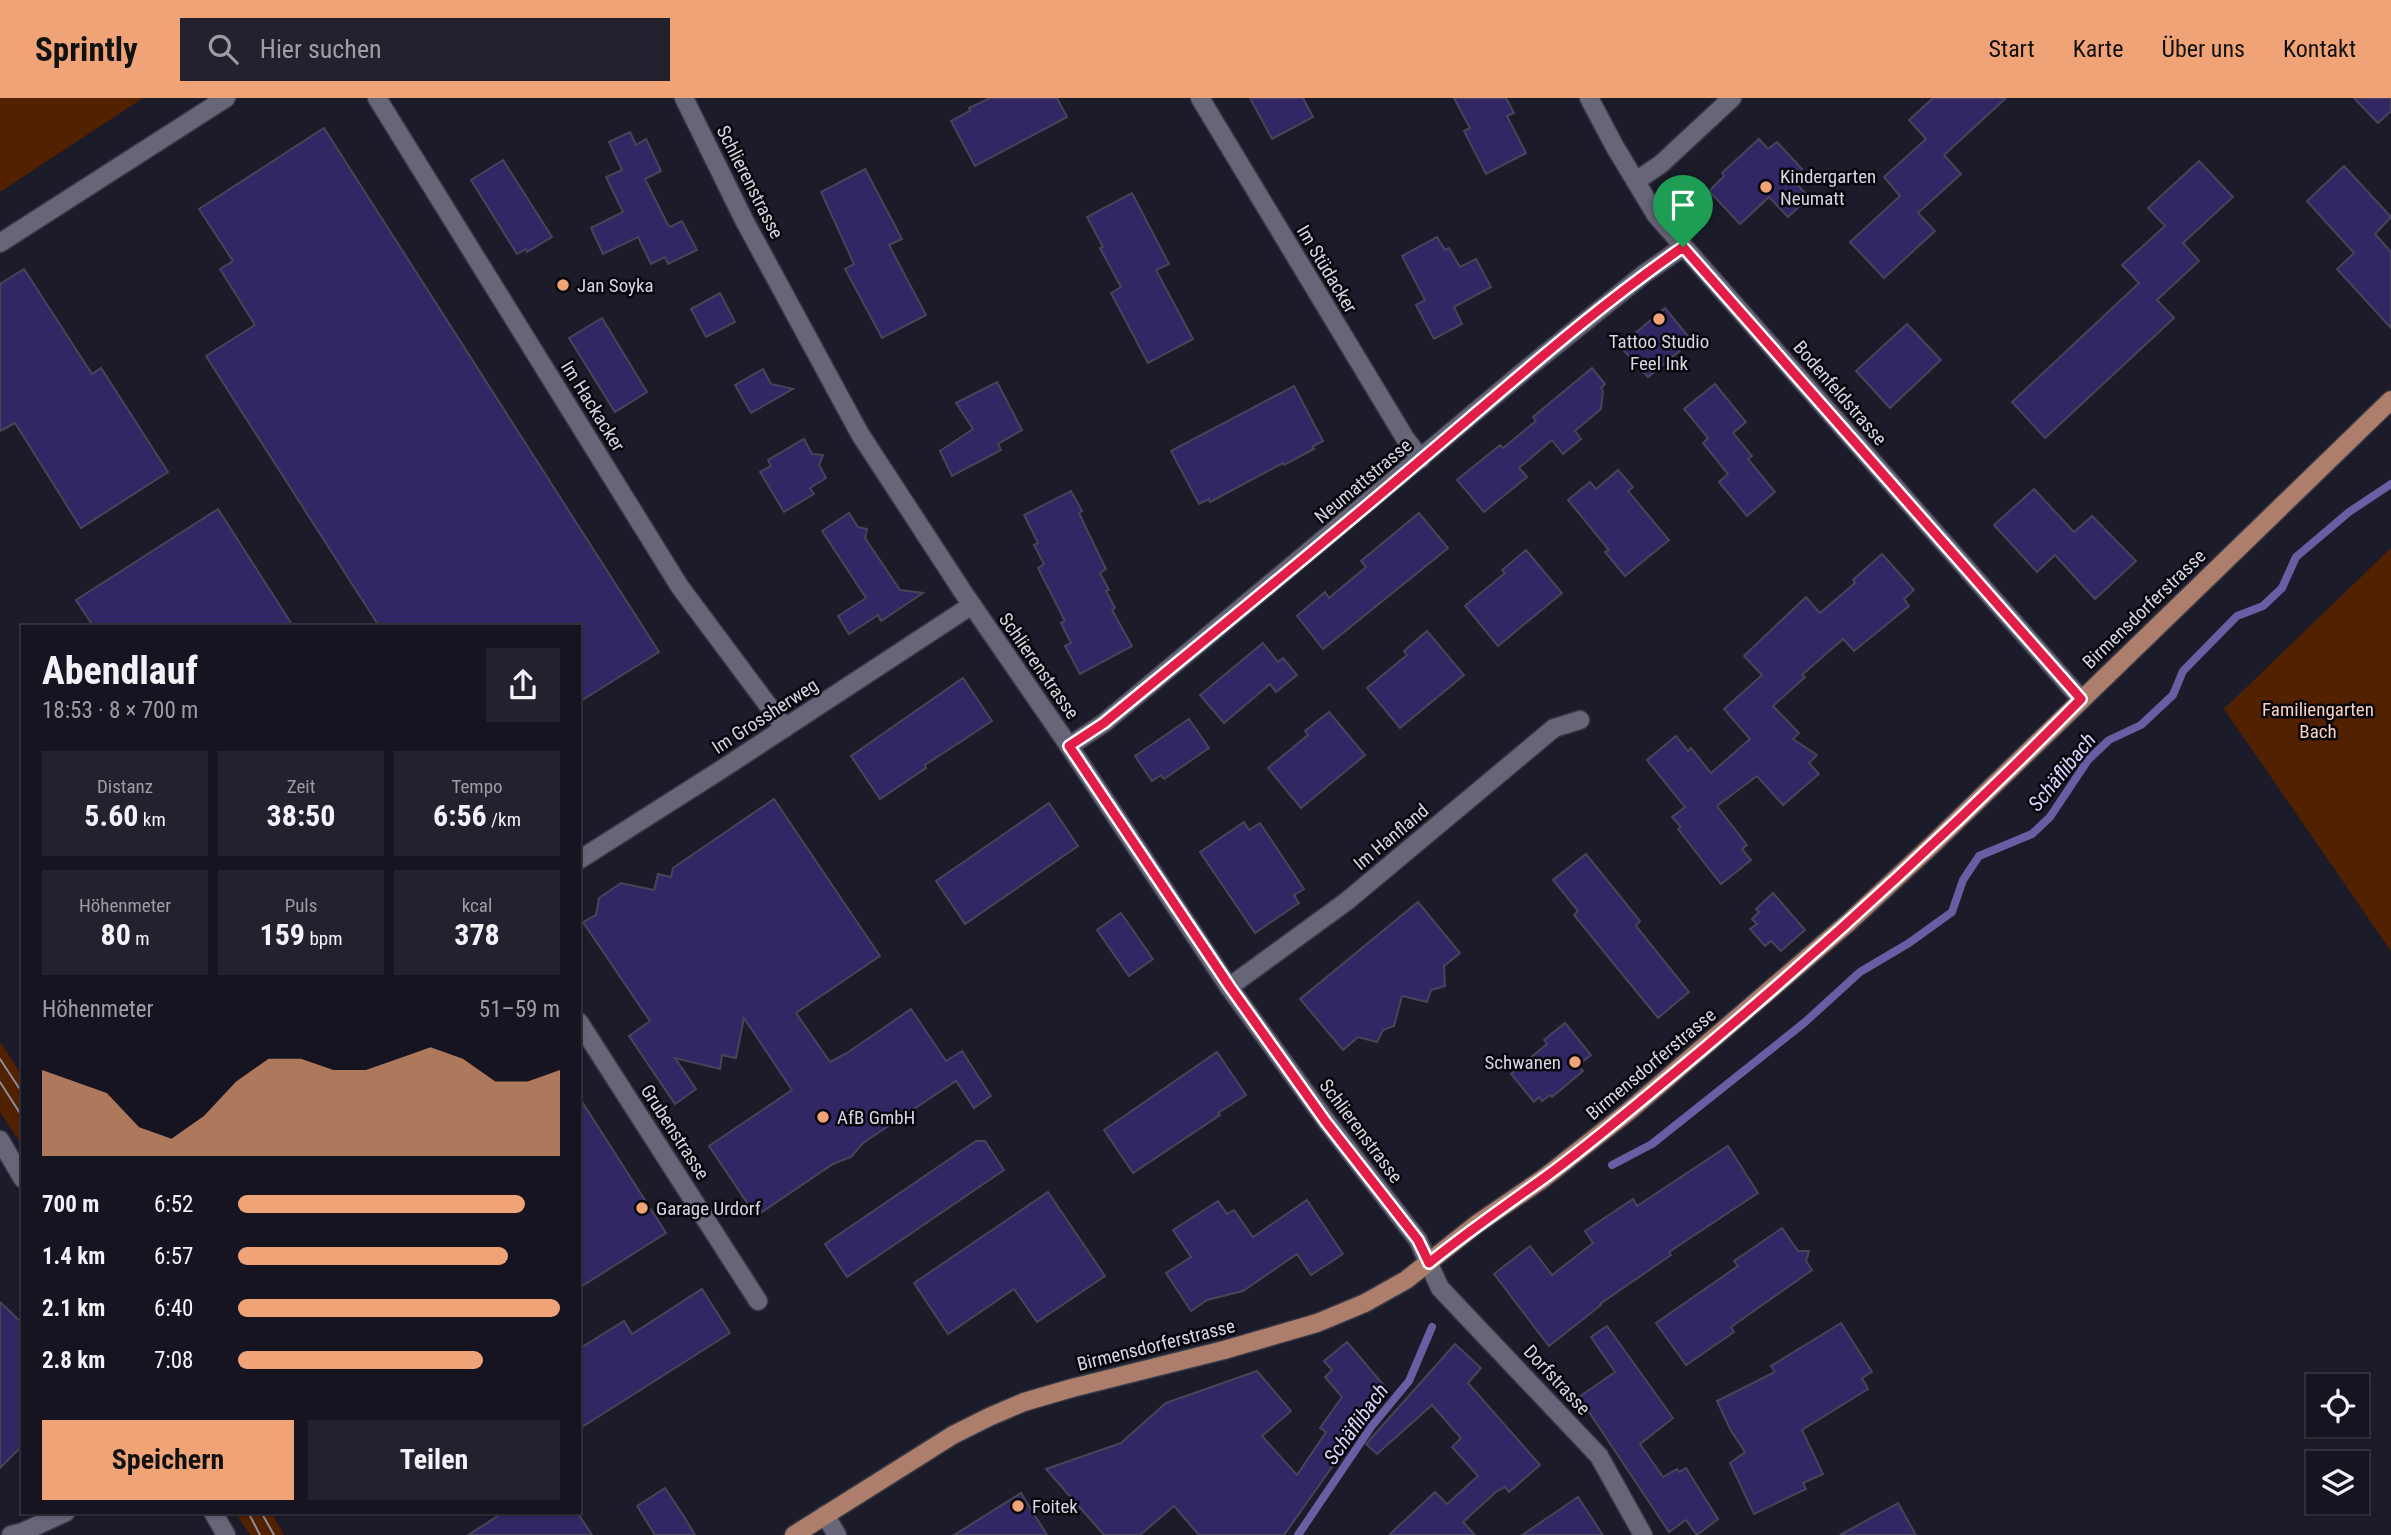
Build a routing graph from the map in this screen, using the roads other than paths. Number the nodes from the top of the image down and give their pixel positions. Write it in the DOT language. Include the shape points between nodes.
graph roads {
  1 [pos="226,98"];
  2 [pos="377,98"];
  3 [pos="684,98"];
  4 [pos="1200,98"];
  5 [pos="1588,98"];
  6 [pos="1732,98"];
  7 [pos="1636,181"];
  8 [pos="0,243"];
  9 [pos="1683,247"];
  10 [pos="2391,400"];
  11 [pos="1421,460"];
  12 [pos="972,606"];
  13 [pos="2081,699"];
  14 [pos="1580,720"];
  15 [pos="785,727"];
  16 [pos="1069,746"];
  17 [pos="581,859"];
  18 [pos="1230,987"];
  19 [pos="581,1025"];
  20 [pos="0,1140"];
  21 [pos="21,1176"];
  22 [pos="1429,1263"];
  23 [pos="758,1301"];
  24 [pos="62,1514"];
  25 [pos="214,1514"];
  26 [pos="825,1516"];
  27 [pos="11,1535"];
  28 [pos="226,1535"];
  29 [pos="794,1535"];
  30 [pos="837,1535"];
  31 [pos="1643,1535"];
  1 -- 8 [label="street"];
  2 -- 15 [label="street, Im Hackacker" via="680,587"];
  3 -- 12 [label="street, Schlierenstrasse" via="860,434"];
  4 -- 11 [label="street, Im Stüdacker"];
  5 -- 7 [label="street, Bodenfeldstrasse"];
  6 -- 7 [label="street"];
  7 -- 9 [label="street, Bodenfeldstrasse"];
  9 -- 11 [label="street, Neumattstrasse" via="1529,367"];
  9 -- 13 [label="street, Bodenfeldstrasse"];
  10 -- 13 [label="main road, Birmensdorferstrasse"];
  11 -- 16 [label="street, Neumattstrasse" via="1104,723"];
  12 -- 15 [label="street, Im Grossherweg"];
  12 -- 16 [label="street, Schlierenstrasse"];
  13 -- 22 [label="main road, Birmensdorferstrasse" via="1849,922 1674,1074"];
  14 -- 18 [label="street, Im Hanfland" via="1554,728 1347,901"];
  15 -- 17 [label="street, Im Grossherweg"];
  16 -- 18 [label="street, Schlierenstrasse"];
  18 -- 22 [label="street, Schlierenstrasse" via="1418,1240"];
  19 -- 23 [label="street, Grubenstrasse"];
  20 -- 21 [label="street"];
  22 -- 26 [label="main road, Birmensdorferstrasse" via="1365,1303 1317,1323 1024,1402 941,1442"];
  22 -- 31 [label="street, Dorfstrasse" via="1440,1288 1460,1312 1599,1455"];
  24 -- 27 [label="street"];
  25 -- 28 [label="street"];
  26 -- 29 [label="main road, Birmensdorferstrasse"];
  26 -- 30 [label="street"];
}
